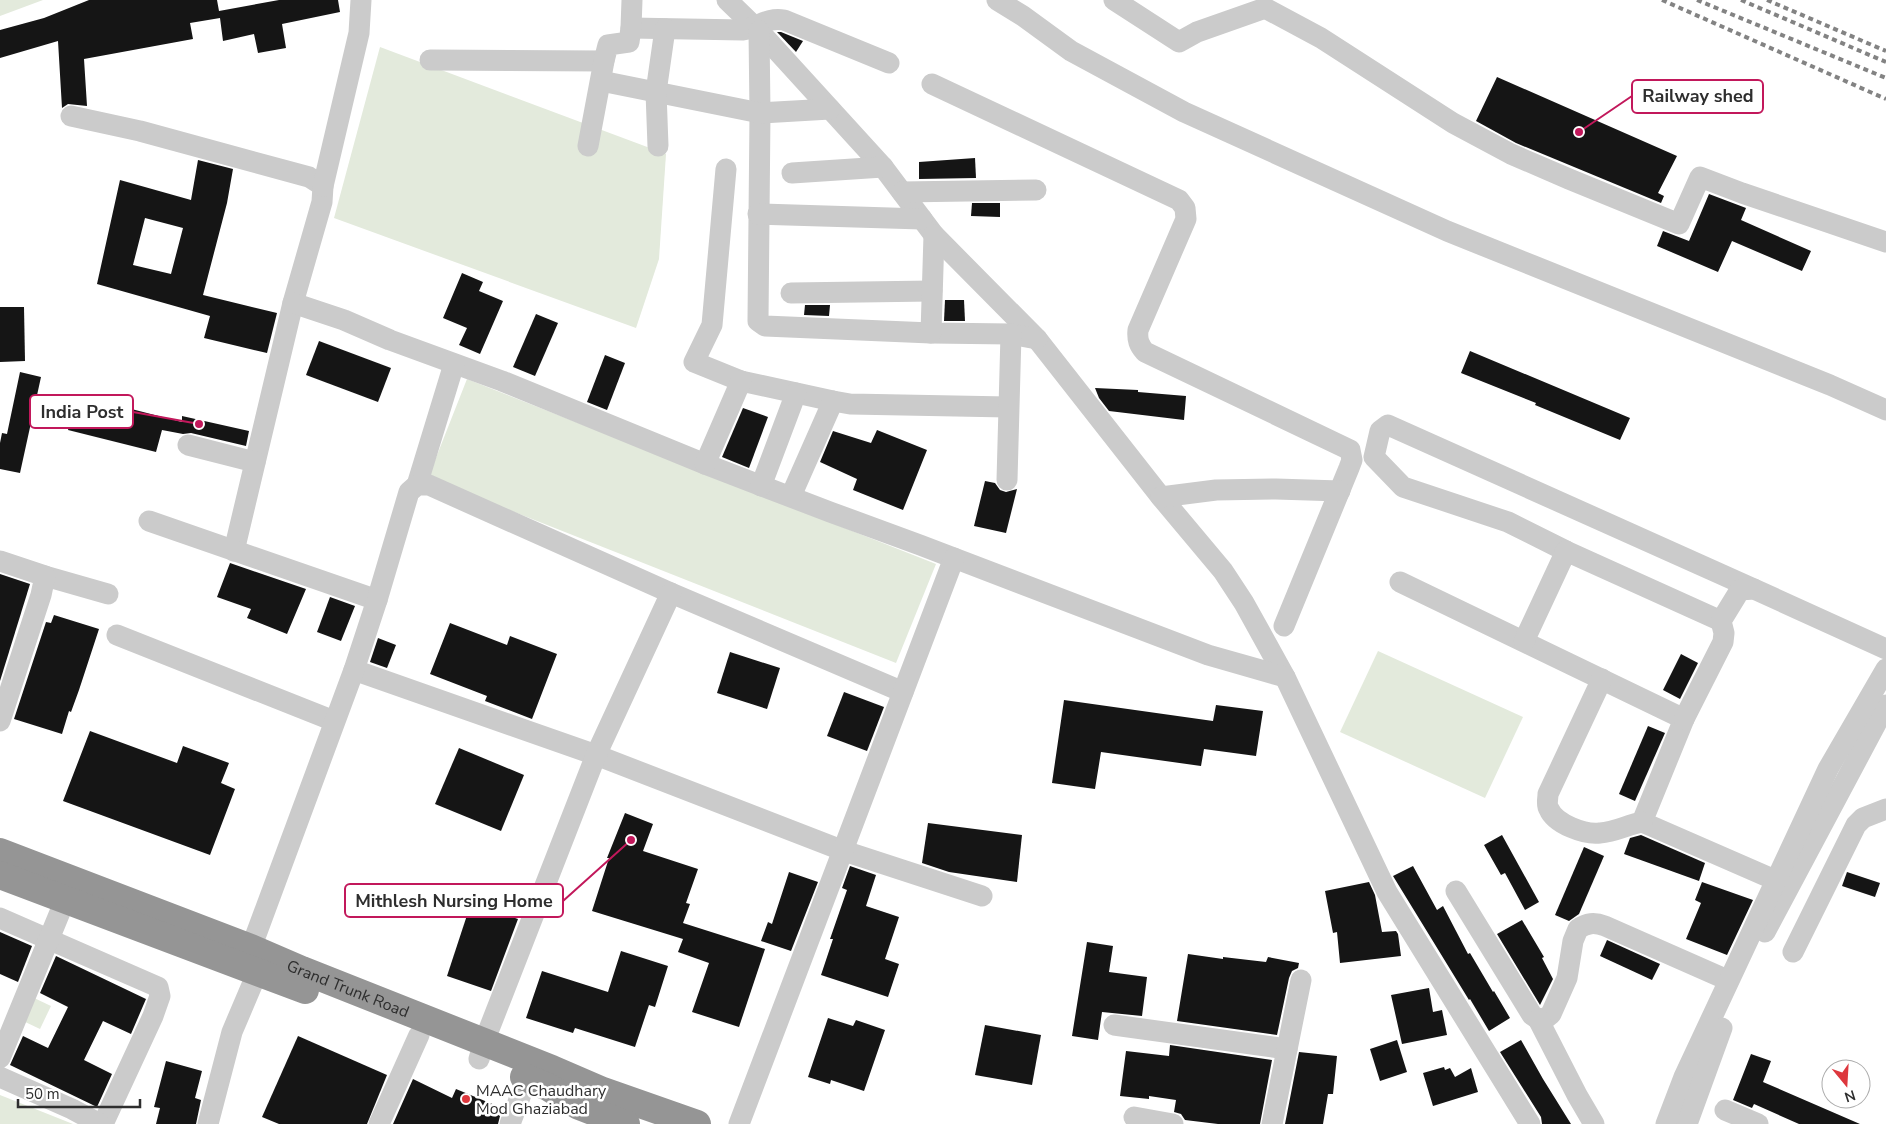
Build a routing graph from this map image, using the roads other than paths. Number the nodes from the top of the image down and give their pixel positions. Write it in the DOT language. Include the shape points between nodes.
graph roads {
  1 [pos="361,0"];
  2 [pos="632,0"];
  3 [pos="728,0"];
  4 [pos="997,0"];
  5 [pos="1114,0"];
  6 [pos="631,28"];
  7 [pos="665,29"];
  8 [pos="757,29"];
  9 [pos="430,60"];
  10 [pos="889,63"];
  11 [pos="602,71"];
  12 [pos="932,84"];
  13 [pos="656,92"];
  14 [pos="830,109"];
  15 [pos="760,113"];
  16 [pos="71,116"];
  17 [pos="588,146"];
  18 [pos="658,146"];
  19 [pos="883,167"];
  20 [pos="726,169"];
  21 [pos="792,174"];
  22 [pos="324,186"];
  23 [pos="1036,190"];
  24 [pos="902,192"];
  25 [pos="758,214"];
  26 [pos="928,227"];
  27 [pos="1886,242"];
  28 [pos="932,291"];
  29 [pos="791,294"];
  30 [pos="293,303"];
  31 [pos="930,333"];
  32 [pos="1011,334"];
  33 [pos="1037,339"];
  34 [pos="454,364"];
  35 [pos="741,381"];
  36 [pos="796,393"];
  37 [pos="832,401"];
  38 [pos="1008,407"];
  39 [pos="1886,410"];
  40 [pos="188,445"];
  41 [pos="255,462"];
  42 [pos="705,464"];
  43 [pos="1007,480"];
  44 [pos="417,484"];
  45 [pos="761,486"];
  46 [pos="1340,491"];
  47 [pos="791,496"];
  48 [pos="1162,497"];
  49 [pos="149,521"];
  50 [pos="1566,550"];
  51 [pos="234,551"];
  52 [pos="954,558"];
  53 [pos="0,561"];
  54 [pos="44,576"];
  55 [pos="1400,582"];
  56 [pos="1754,589"];
  57 [pos="671,593"];
  58 [pos="108,594"];
  59 [pos="377,600"];
  60 [pos="1721,621"];
  61 [pos="1284,626"];
  62 [pos="117,635"];
  63 [pos="1524,641"];
  64 [pos="1886,649"];
  65 [pos="1886,669"];
  66 [pos="354,670"];
  67 [pos="1285,677"];
  68 [pos="1602,679"];
  69 [pos="904,692"];
  70 [pos="1886,704"];
  71 [pos="1684,719"];
  72 [pos="0,721"];
  73 [pos="334,721"];
  74 [pos="596,755"];
  75 [pos="1886,809"];
  76 [pos="1642,822"];
  77 [pos="844,851"];
  78 [pos="0,852"];
  79 [pos="0,875"];
  80 [pos="1775,880"];
  81 [pos="1456,891"];
  82 [pos="982,896"];
  83 [pos="65,900"];
  84 [pos="0,918"];
  85 [pos="49,939"];
  86 [pos="1793,952"];
  87 [pos="257,959"];
  88 [pos="1723,978"];
  89 [pos="1302,980"];
  90 [pos="1538,1019"];
  91 [pos="1114,1025"];
  92 [pos="419,1036"];
  93 [pos="1288,1049"];
  94 [pos="482,1051"];
  95 [pos="0,1058"];
  96 [pos="0,1077"];
  97 [pos="527,1078"];
  98 [pos="1725,1110"];
  99 [pos="1134,1117"];
  100 [pos="101,1124"];
  101 [pos="208,1124"];
  102 [pos="379,1124"];
  103 [pos="510,1124"];
  104 [pos="626,1124"];
  105 [pos="697,1124"];
  106 [pos="739,1124"];
  107 [pos="1173,1124"];
  108 [pos="1272,1124"];
  109 [pos="1530,1124"];
  110 [pos="1594,1124"];
  111 [pos="1666,1124"];
  112 [pos="1687,1124"];
  113 [pos="1758,1124"];
  1 -- 22 [label="street" via="360,33"];
  2 -- 6 [label="street"];
  3 -- 8 [label="street"];
  4 -- 39 [label="street" via="1071,50 1193,116 1447,231"];
  5 -- 27 [label="street" via="1179,42 1196,32 1266,8 1321,38 1453,123 1511,154 1679,224 1700,177"];
  6 -- 7 [label="street"];
  6 -- 11 [label="street" via="628,42 608,45"];
  7 -- 8 [label="street"];
  7 -- 13 [label="street"];
  8 -- 10 [label="street" via="774,18 784,20"];
  8 -- 14 [label="street"];
  8 -- 15 [label="street"];
  9 -- 11 [label="street"];
  11 -- 13 [label="street"];
  11 -- 17 [label="street"];
  12 -- 46 [label="street" via="1179,200 1185,208 1186,219 1138,330 1140,345 1145,352 1350,450 1352,460"];
  13 -- 15 [label="street"];
  13 -- 18 [label="street"];
  14 -- 15 [label="street"];
  14 -- 19 [label="street"];
  15 -- 25 [label="street"];
  16 -- 22 [label="street" via="140,131 309,177"];
  19 -- 21 [label="street"];
  19 -- 24 [label="street"];
  20 -- 35 [label="street" via="712,325 694,362"];
  22 -- 30 [label="street"];
  23 -- 24 [label="street"];
  24 -- 26 [label="street"];
  25 -- 26 [label="street"];
  25 -- 31 [label="street" via="756,313 758,321 765,326"];
  26 -- 28 [label="street"];
  26 -- 33 [label="street"];
  28 -- 29 [label="street"];
  28 -- 31 [label="street"];
  30 -- 34 [label="street"];
  30 -- 41 [label="street"];
  31 -- 32 [label="street"];
  32 -- 33 [label="street"];
  32 -- 38 [label="street"];
  33 -- 48 [label="street"];
  34 -- 42 [label="street"];
  34 -- 44 [label="street"];
  35 -- 36 [label="street"];
  35 -- 42 [label="street"];
  36 -- 37 [label="street"];
  36 -- 45 [label="street"];
  37 -- 38 [label="street"];
  37 -- 47 [label="street"];
  38 -- 43 [label="street"];
  40 -- 41 [label="street"];
  41 -- 51 [label="street"];
  42 -- 45 [label="street"];
  44 -- 57 [label="street" via="429,485"];
  44 -- 59 [label="street" via="409,492"];
  45 -- 47 [label="street"];
  46 -- 48 [label="street" via="1226,490"];
  46 -- 61 [label="street"];
  47 -- 52 [label="street"];
  48 -- 67 [label="street" via="1223,570"];
  49 -- 51 [label="street"];
  50 -- 56 [label="street" via="1508,522 1403,486 1374,457 1380,431 1388,425"];
  50 -- 60 [label="street"];
  50 -- 63 [label="street"];
  51 -- 59 [label="street"];
  52 -- 67 [label="street" via="1208,655"];
  52 -- 69 [label="street"];
  53 -- 54 [label="street"];
  54 -- 58 [label="street"];
  54 -- 72 [label="street" via="41,595"];
  55 -- 63 [label="street"];
  56 -- 60 [label="street" via="1740,590"];
  56 -- 64 [label="street"];
  57 -- 69 [label="street"];
  57 -- 74 [label="street"];
  59 -- 66 [label="street"];
  60 -- 71 [label="street" via="1723,642"];
  62 -- 73 [label="street"];
  63 -- 68 [label="street"];
  65 -- 80 [label="street" via="1828,769"];
  66 -- 73 [label="street"];
  66 -- 74 [label="street"];
  67 -- 109 [label="street" via="1387,892"];
  68 -- 71 [label="street"];
  68 -- 76 [label="street" via="1548,794 1547,804 1549,810 1565,824 1581,832 1599,834"];
  69 -- 77 [label="street"];
  70 -- 112 [label="street" via="1761,939 1718,1037"];
  71 -- 76 [label="street"];
  73 -- 87 [label="street"];
  74 -- 77 [label="street"];
  74 -- 94 [label="street"];
  75 -- 86 [label="street" via="1863,818 1856,825"];
  76 -- 80 [label="street"];
  77 -- 82 [label="street"];
  77 -- 106 [label="street"];
  78 -- 87 [label="highway, Grand Trunk Road"];
  79 -- 83 [label="highway, Grand Trunk Road"];
  80 -- 111 [label="street" via="1684,1077"];
  81 -- 90 [label="street" via="1532,1015"];
  83 -- 85 [label="street"];
  83 -- 87 [label="highway, Grand Trunk Road"];
  84 -- 85 [label="street"];
  85 -- 95 [label="street"];
  85 -- 100 [label="street" via="158,987 160,996 153,1016"];
  87 -- 92 [label="highway, Grand Trunk Road"];
  87 -- 94 [label="highway, Grand Trunk Road"];
  87 -- 101 [label="street" via="232,1032"];
  88 -- 90 [label="street" via="1605,926 1585,924 1578,928 1573,941 1567,978 1551,1014"];
  89 -- 93 [label="street"];
  90 -- 110 [label="street"];
  91 -- 93 [label="street"];
  92 -- 94 [label="highway, Grand Trunk Road"];
  92 -- 102 [label="street"];
  93 -- 108 [label="street"];
  94 -- 97 [label="highway, Grand Trunk Road"];
  94 -- 105 [label="highway, Grand Trunk Road"];
  96 -- 100 [label="street"];
  97 -- 103 [label="street"];
  97 -- 104 [label="highway, Grand Trunk Road" via="548,1086 579,1106"];
  98 -- 113 [label="street"];
  99 -- 107 [label="street"];
}
